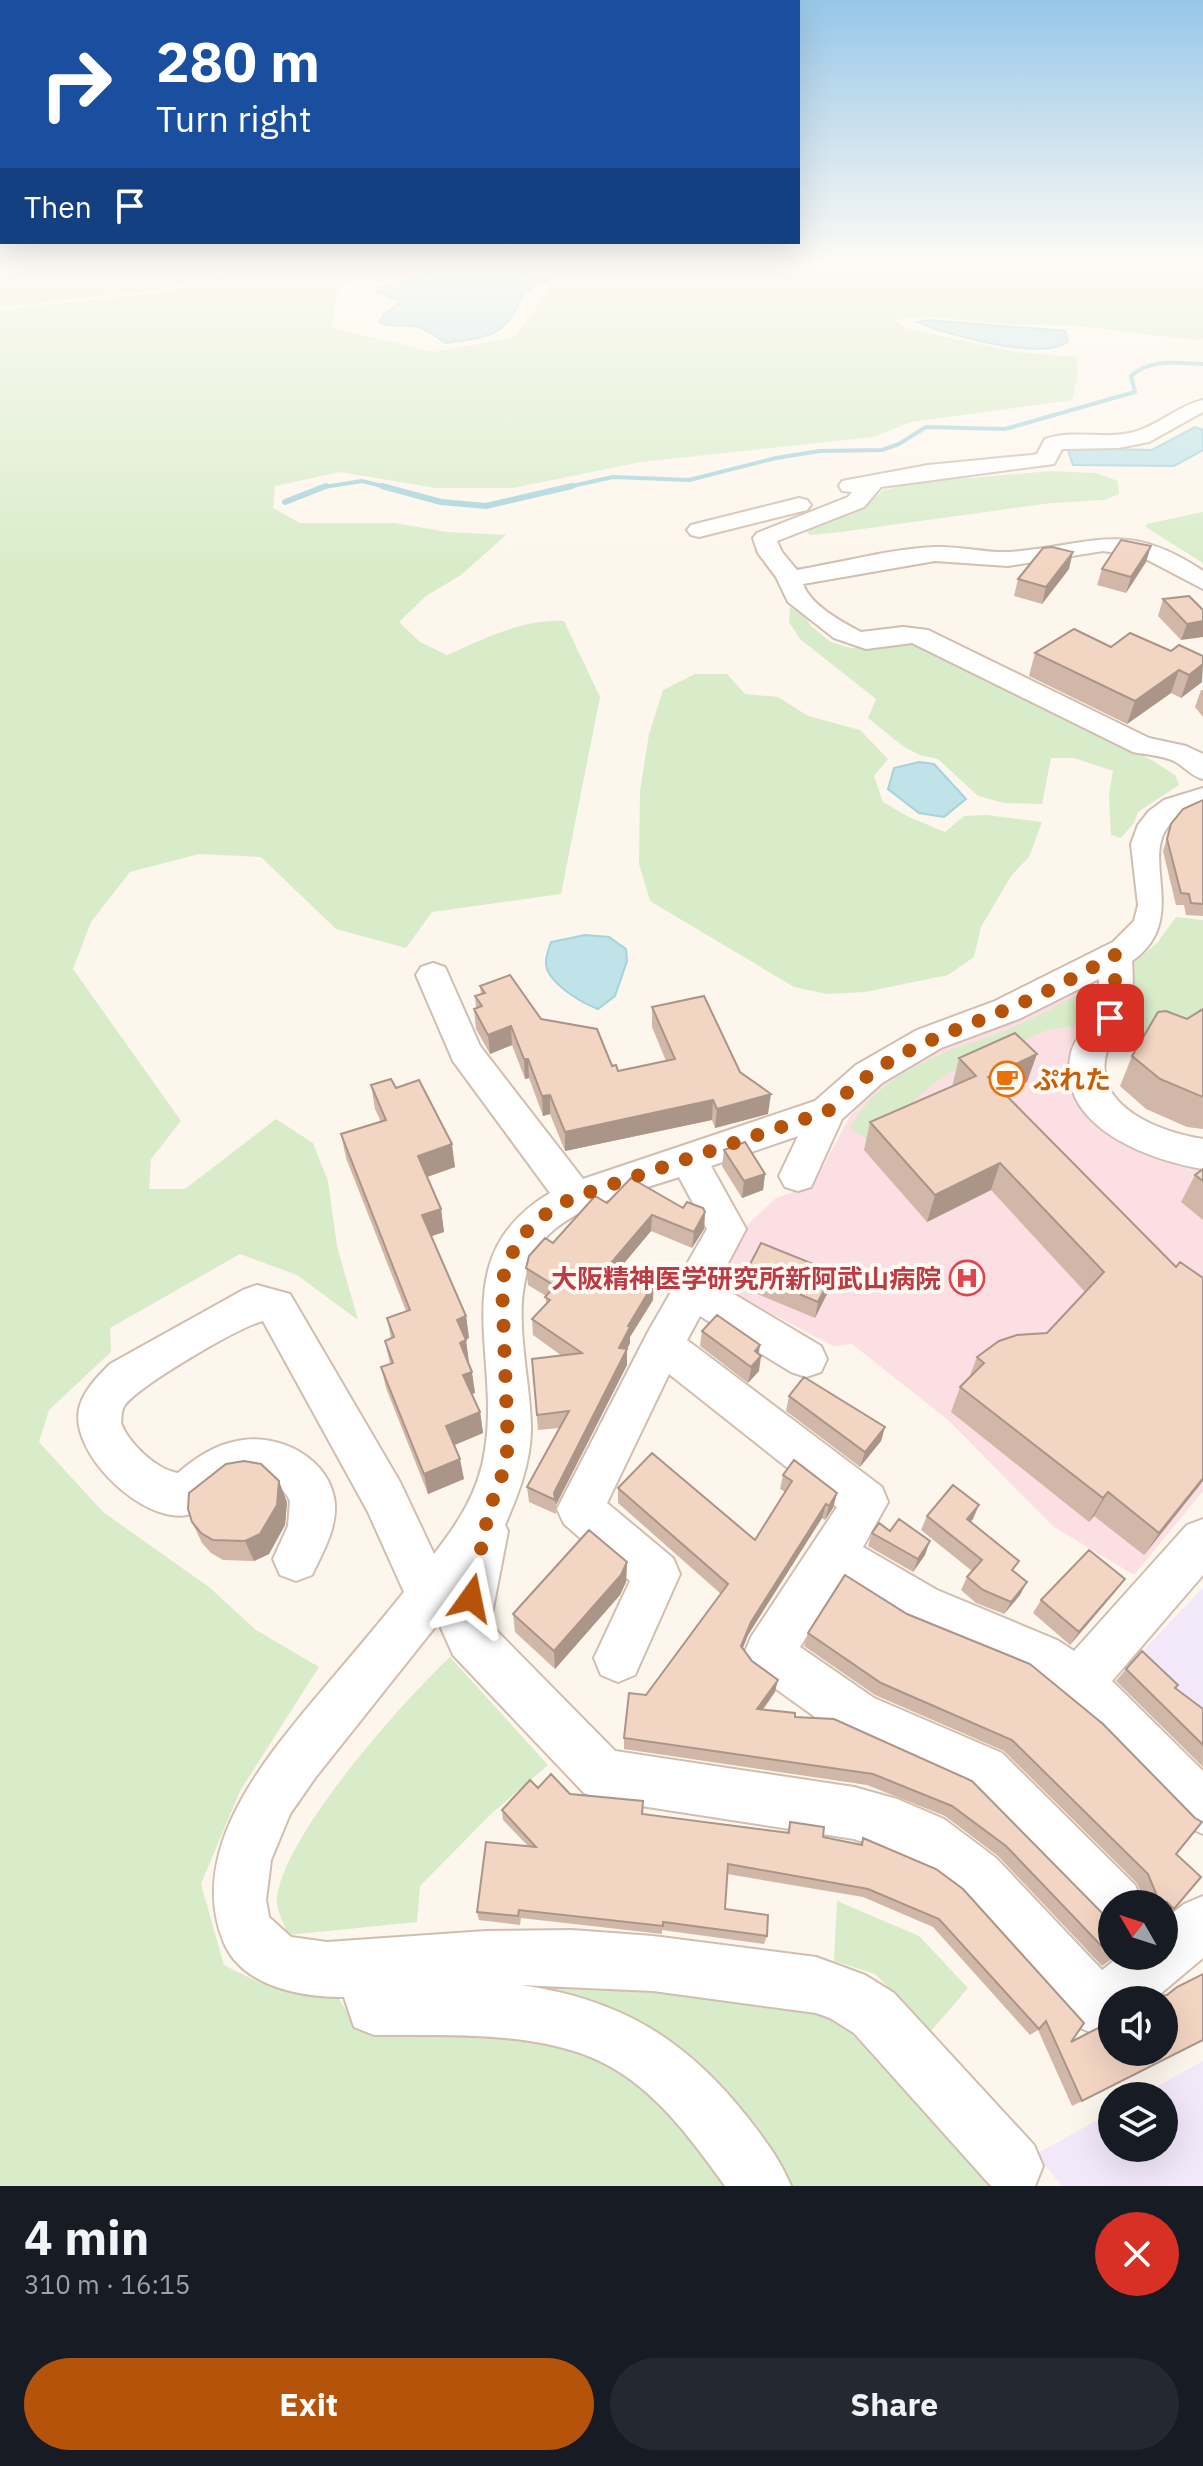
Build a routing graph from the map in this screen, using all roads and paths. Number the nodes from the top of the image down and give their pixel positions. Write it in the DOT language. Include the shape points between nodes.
graph roads {
  1 [pos="1203,406"];
  2 [pos="873,482"];
  3 [pos="699,530"];
  4 [pos="790,579"];
  5 [pos="1203,582"];
  6 [pos="1203,770"];
  7 [pos="1203,797"];
  8 [pos="1115,955"];
  9 [pos="433,975"];
  10 [pos="828,1111"];
  11 [pos="1203,1154"];
  12 [pos="688,1158"];
  13 [pos="798,1176"];
  14 [pos="575,1197"];
  15 [pos="693,1290"];
  16 [pos="663,1345"];
  17 [pos="806,1359"];
  18 [pos="489,1510"];
  19 [pos="1203,1541"];
  20 [pos="833,1554"];
  21 [pos="296,1559"];
  22 [pos="430,1597"];
  23 [pos="618,1658"];
  24 [pos="1079,1682"];
  25 [pos="1203,1808"];
  26 [pos="1102,1890"];
  27 [pos="1203,1923"];
  28 [pos="1178,1943"];
  29 [pos="1145,1970"];
  30 [pos="383,1988"];
  31 [pos="1013,2166"];
  32 [pos="761,2186"];
  1 -- 2 [label="street" via="1174,418 1158,432 1120,443 1058,442 1046,459"];
  2 -- 3 [label="street"];
  2 -- 4 [label="street" via="856,502 765,538 767,549"];
  4 -- 5 [label="street" via="935,554 1008,559 1103,544 1147,550"];
  4 -- 6 [label="street" via="799,600 848,637 919,636 1143,746 1181,753"];
  7 -- 8 [label="street" via="1175,806 1152,826 1146,844 1153,913 1140,937"];
  8 -- 10 [label="street" via="1023,1003 914,1046 858,1082"];
  8 -- 11 [label="street" via="1113,1009 1086,1067 1093,1091 1111,1115 1137,1135 1170,1149"];
  9 -- 14 [label="street" via="465,1052"];
  10 -- 12 [label="street"];
  10 -- 13 [label="street"];
  12 -- 14 [label="street"];
  12 -- 15 [label="street" via="727,1229"];
  14 -- 18 [label="street" via="530,1226 505,1270 509,1431 503,1471"];
  15 -- 16 [label="street"];
  15 -- 17 [label="street"];
  16 -- 20 [label="street" via="866,1502"];
  16 -- 23 [label="street" via="580,1509 657,1574"];
  18 -- 22 [label="street"];
  18 -- 29 [label="street" via="465,1628 602,1775 780,1816 868,1816 911,1831 983,1883 1100,2008"];
  19 -- 24 [label="street"];
  20 -- 24 [label="street" via="920,1607 1040,1657"];
  20 -- 26 [label="street" via="768,1654 857,1716 984,1771"];
  21 -- 22 [label="street" via="310,1535 313,1509 307,1486 292,1469 270,1459 244,1458 206,1474 187,1494 162,1493 110,1450 99,1428 103,1402 121,1379 257,1302 276,1306 384,1497"];
  22 -- 30 [label="street" via="266,1805 248,1844 239,1885 246,1928 257,1947 289,1966"];
  24 -- 25 [label="street"];
  27 -- 28 [label="street"];
  30 -- 31 [label="street" via="516,1957 817,1976 874,2013"];
  30 -- 32 [label="street" via="584,2025 637,2050 714,2123"];
}
